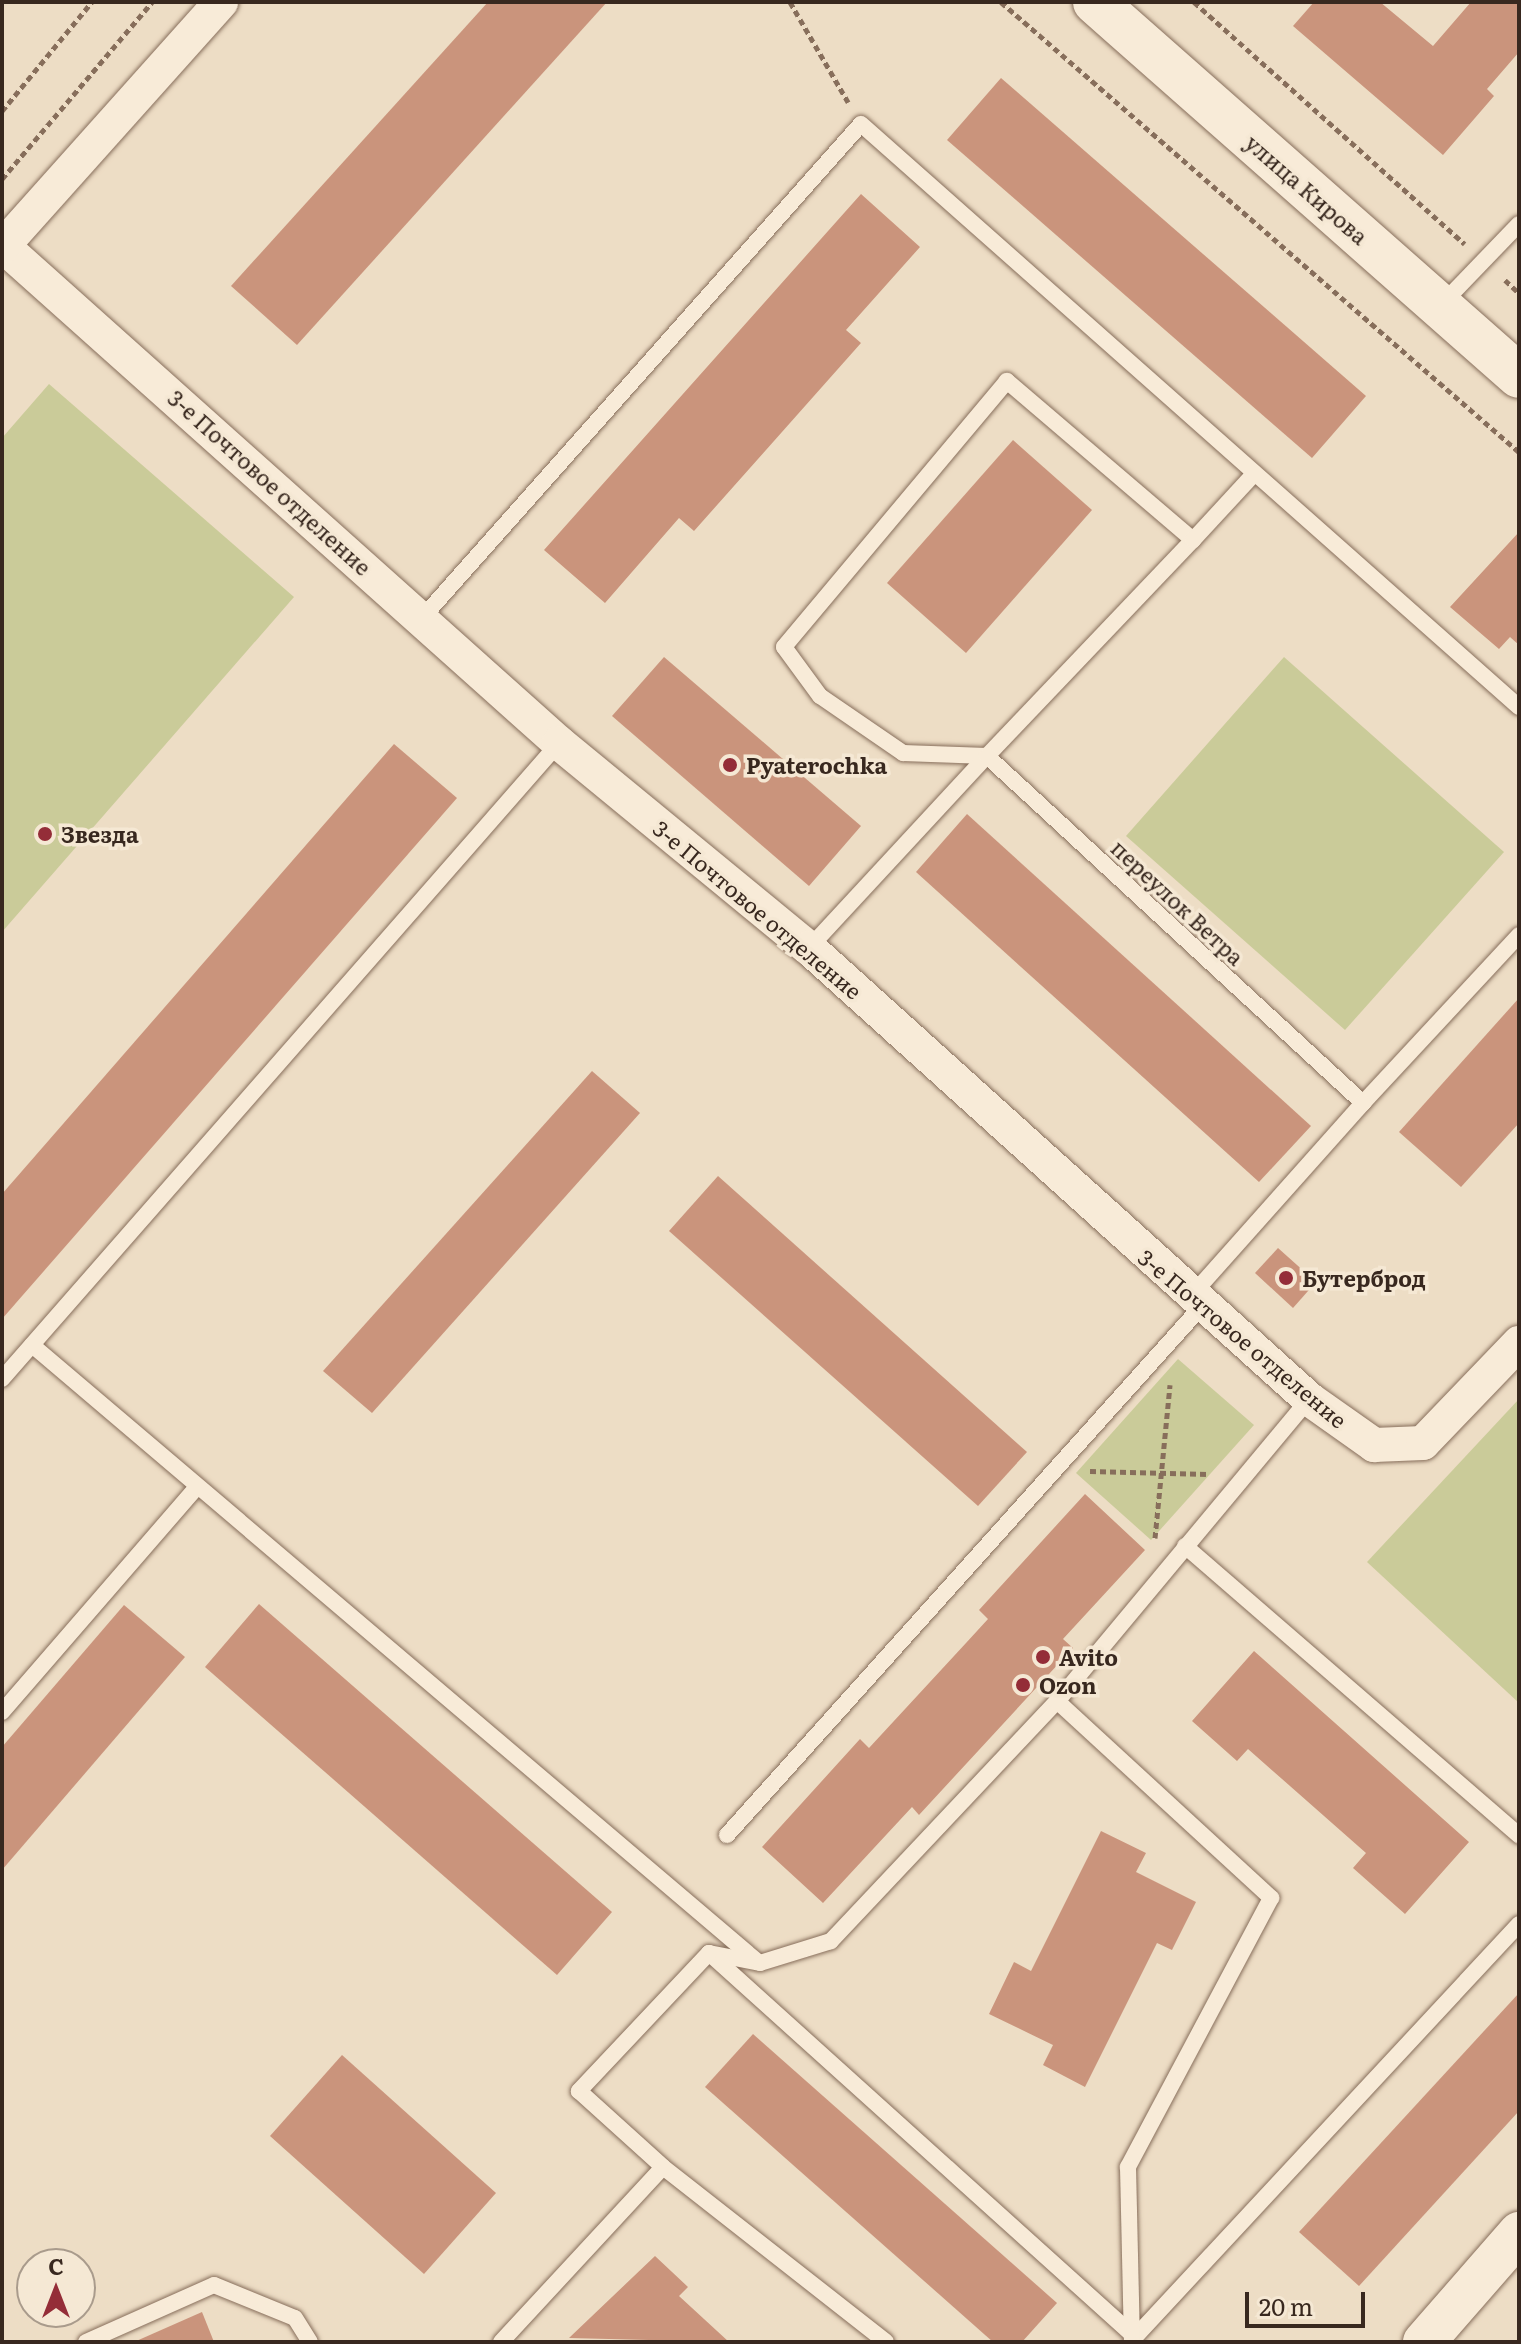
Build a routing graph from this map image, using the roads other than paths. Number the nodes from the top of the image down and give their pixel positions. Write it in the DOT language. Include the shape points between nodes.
graph roads {
  1 [pos="1095,2"];
  2 [pos="219,3"];
  3 [pos="1519,224"];
  4 [pos="2,246"];
  5 [pos="1440,306"];
  6 [pos="1519,376"];
  7 [pos="1254,474"];
  8 [pos="1193,540"];
  9 [pos="423,617"];
  10 [pos="1519,707"];
  11 [pos="559,743"];
  12 [pos="987,756"];
  13 [pos="1519,935"];
  14 [pos="809,948"];
  15 [pos="1363,1103"];
  16 [pos="1195,1302"];
  17 [pos="1519,1343"];
  18 [pos="32,1345"];
  19 [pos="2,1379"];
  20 [pos="1309,1399"];
  21 [pos="195,1489"];
  22 [pos="1185,1546"];
  23 [pos="1057,1701"];
  24 [pos="2,1712"];
  25 [pos="727,1835"];
  26 [pos="1519,1835"];
  27 [pos="1519,1924"];
  28 [pos="709,1953"];
  29 [pos="760,1963"];
  30 [pos="663,2167"];
  31 [pos="1519,2233"];
  32 [pos="1133,2340"];
  33 [pos="503,2341"];
  34 [pos="86,2342"];
  35 [pos="310,2342"];
  36 [pos="886,2342"];
  37 [pos="1424,2342"];
  1 -- 5 [label="main road, улица Кирова"];
  2 -- 4 [label="street, 3-е Почтовое отделение"];
  3 -- 5 [label="lane"];
  4 -- 9 [label="street, 3-е Почтовое отделение"];
  5 -- 6 [label="main road, улица Кирова"];
  7 -- 8 [label="lane"];
  7 -- 9 [label="lane" via="861,124"];
  7 -- 10 [label="lane"];
  8 -- 12 [label="lane"];
  8 -- 12 [label="lane" via="1007,381 784,647 820,696 903,753"];
  9 -- 11 [label="street, 3-е Почтовое отделение"];
  11 -- 14 [label="street, 3-е Почтовое отделение"];
  11 -- 18 [label="lane"];
  12 -- 14 [label="lane"];
  12 -- 15 [label="lane, переулок Ветра"];
  13 -- 15 [label="lane"];
  14 -- 16 [label="street, 3-е Почтовое отделение"];
  15 -- 16 [label="lane"];
  16 -- 20 [label="street, 3-е Почтовое отделение"];
  16 -- 25 [label="lane" via="1176,1336"];
  17 -- 20 [label="street, 3-е Почтовое отделение" via="1423,1443 1374,1445"];
  18 -- 19 [label="lane"];
  18 -- 21 [label="lane"];
  20 -- 22 [label="lane"];
  21 -- 24 [label="lane"];
  21 -- 29 [label="lane"];
  22 -- 23 [label="lane"];
  22 -- 26 [label="lane"];
  23 -- 29 [label="lane" via="831,1941"];
  23 -- 32 [label="lane" via="1271,1898 1128,2167"];
  27 -- 32 [label="lane"];
  28 -- 29 [label="lane"];
  28 -- 30 [label="lane" via="579,2091"];
  28 -- 32 [label="lane"];
  30 -- 33 [label="lane"];
  30 -- 36 [label="lane"];
  31 -- 37 [label="street"];
  34 -- 35 [label="lane" via="214,2285 295,2318"];
}
